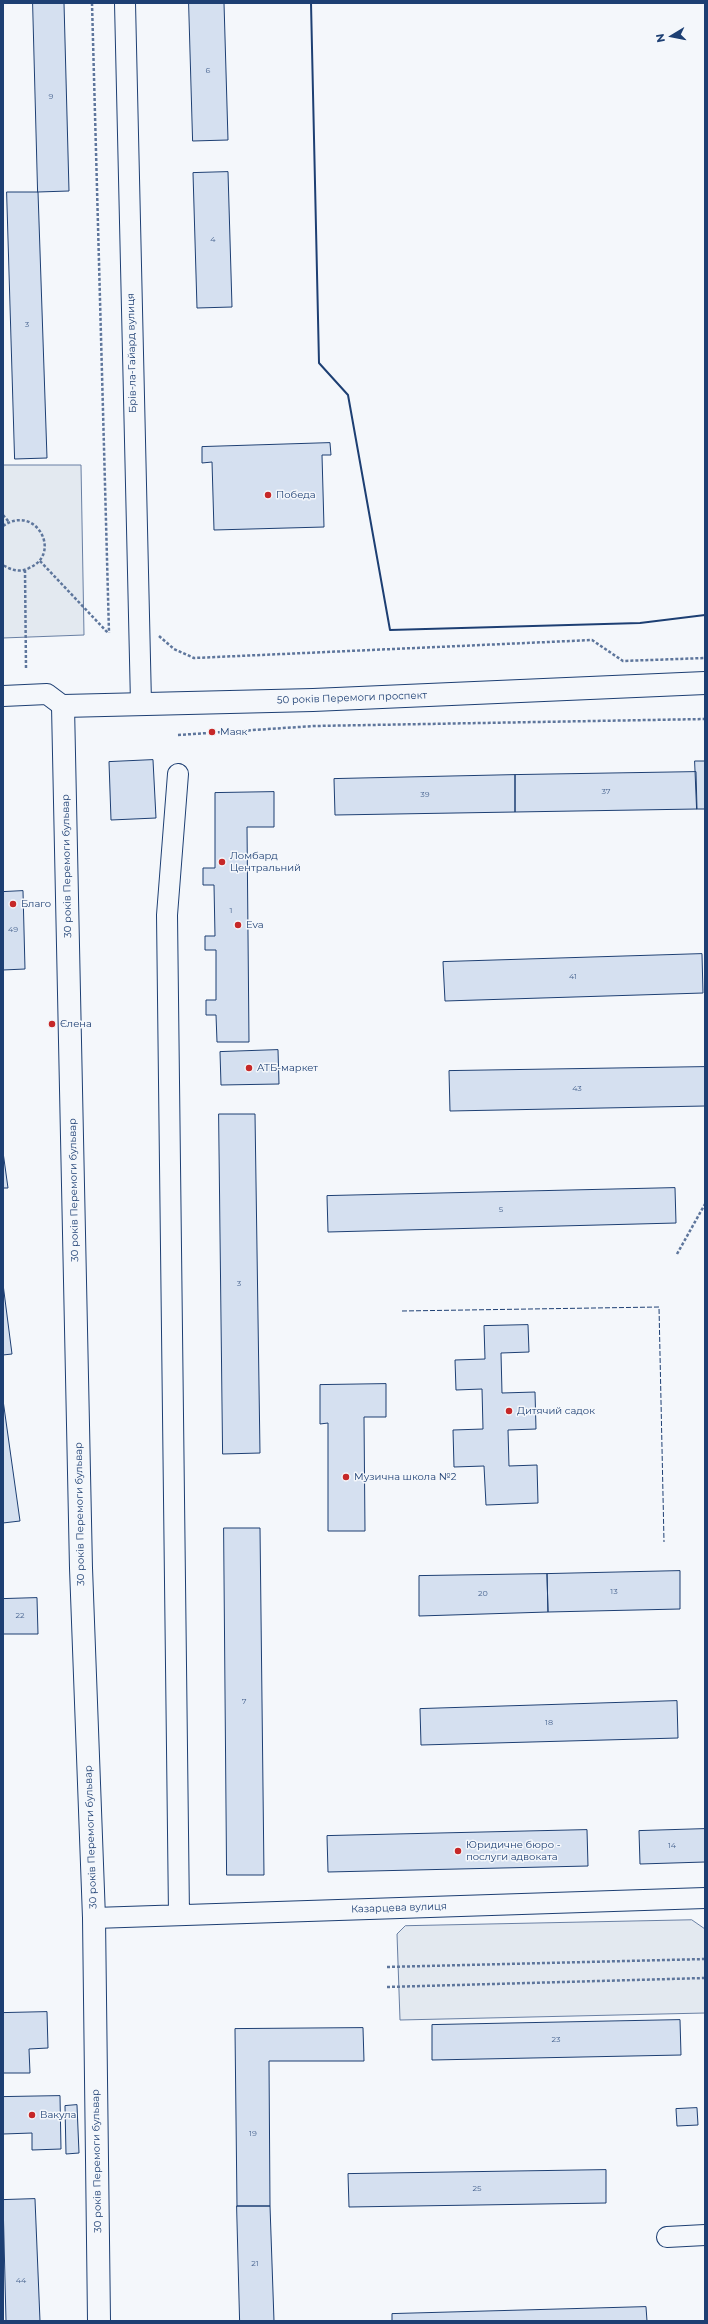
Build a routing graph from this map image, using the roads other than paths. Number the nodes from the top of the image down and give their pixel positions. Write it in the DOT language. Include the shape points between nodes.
graph roads {
  1 [pos="125,3"];
  2 [pos="705,683"];
  3 [pos="3,696"];
  4 [pos="140,703"];
  5 [pos="63,706"];
  6 [pos="178,774"];
  7 [pos="705,1898"];
  8 [pos="179,1915"];
  9 [pos="94,1918"];
  10 [pos="705,2235"];
  11 [pos="667,2237"];
  12 [pos="99,2321"];
  1 -- 4 [label="street, Брів-ла-Гайард вулиця"];
  2 -- 4 [label="main road, 50 років Перемоги проспект" via="313,700"];
  3 -- 5 [label="street" via="47,694"];
  4 -- 5 [label="main road, 50 років Перемоги проспект"];
  5 -- 9 [label="main road, 30 років Перемоги бульвар" via="81,1568"];
  6 -- 8 [label="street" via="167,916"];
  7 -- 8 [label="street, Казарцева вулиця"];
  8 -- 9 [label="street, Казарцева вулиця"];
  9 -- 12 [label="main road, 30 років Перемоги бульвар"];
  10 -- 11 [label="street"];
}
